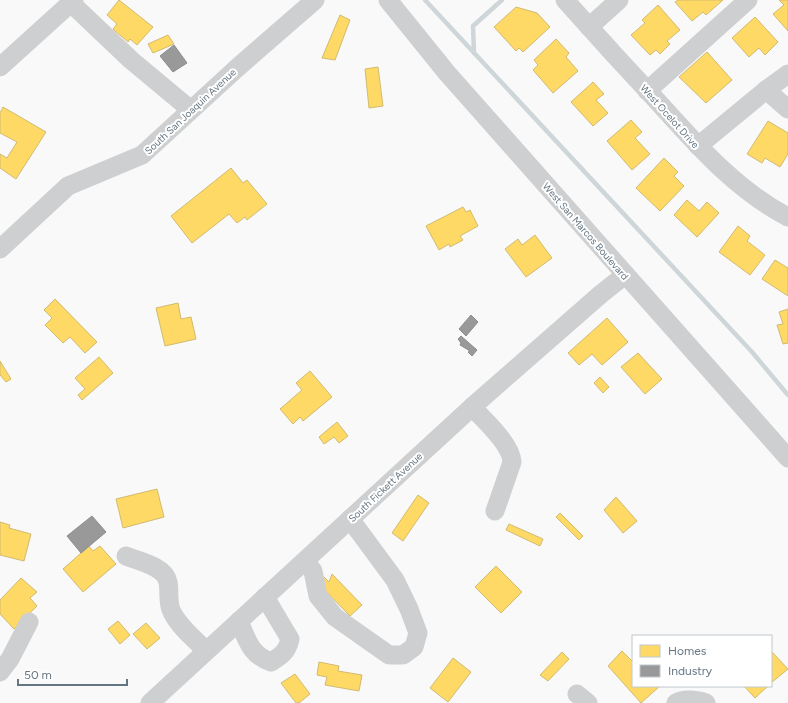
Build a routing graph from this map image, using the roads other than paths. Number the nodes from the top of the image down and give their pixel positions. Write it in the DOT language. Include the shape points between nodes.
graph roads {
  1 [pos="315,0"];
  2 [pos="388,0"];
  3 [pos="565,0"];
  4 [pos="619,0"];
  5 [pos="748,0"];
  6 [pos="73,1"];
  7 [pos="589,27"];
  8 [pos="0,68"];
  9 [pos="788,74"];
  10 [pos="766,90"];
  11 [pos="647,91"];
  12 [pos="788,109"];
  13 [pos="191,110"];
  14 [pos="698,146"];
  15 [pos="788,217"];
  16 [pos="0,249"];
  17 [pos="625,275"];
  18 [pos="472,407"];
  19 [pos="788,458"];
  20 [pos="495,511"];
  21 [pos="350,519"];
  22 [pos="126,556"];
  23 [pos="305,561"];
  24 [pos="265,598"];
  25 [pos="240,621"];
  26 [pos="29,622"];
  27 [pos="206,651"];
  28 [pos="0,672"];
  29 [pos="150,703"];
  30 [pos="676,703"];
  31 [pos="706,703"];
  1 -- 13 [label="street, South San Joaquin Avenue"];
  2 -- 17 [label="street, West San Marcos Boulevard" via="447,73"];
  3 -- 7 [label="street, West Ocelot Drive"];
  4 -- 7 [label="street"];
  5 -- 11 [label="street"];
  6 -- 8 [label="street"];
  6 -- 13 [label="street" via="131,60"];
  7 -- 11 [label="street, West Ocelot Drive"];
  9 -- 10 [label="street"];
  10 -- 12 [label="street"];
  10 -- 14 [label="street"];
  11 -- 14 [label="street, West Ocelot Drive"];
  13 -- 16 [label="street, South San Joaquin Avenue" via="142,155 68,186"];
  14 -- 15 [label="street, West Ocelot Drive" via="709,159 748,192"];
  17 -- 18 [label="street, South Fickett Avenue"];
  17 -- 19 [label="street, West San Marcos Boulevard"];
  18 -- 20 [label="street" via="506,444 512,455 512,462"];
  18 -- 21 [label="street, South Fickett Avenue"];
  21 -- 23 [label="street, South Fickett Avenue"];
  21 -- 23 [label="street" via="395,580 418,633 414,647 403,655 389,655 335,617 318,596 313,571"];
  22 -- 27 [label="street" via="159,568 168,581 171,612"];
  23 -- 24 [label="street, South Fickett Avenue"];
  24 -- 25 [label="street, South Fickett Avenue"];
  24 -- 25 [label="street" via="290,639 287,651 283,655 270,662 260,658 249,645"];
  25 -- 27 [label="street, South Fickett Avenue"];
  26 -- 28 [label="street"];
  27 -- 29 [label="street, South Fickett Avenue"];
  30 -- 31 [label="street"];
}
